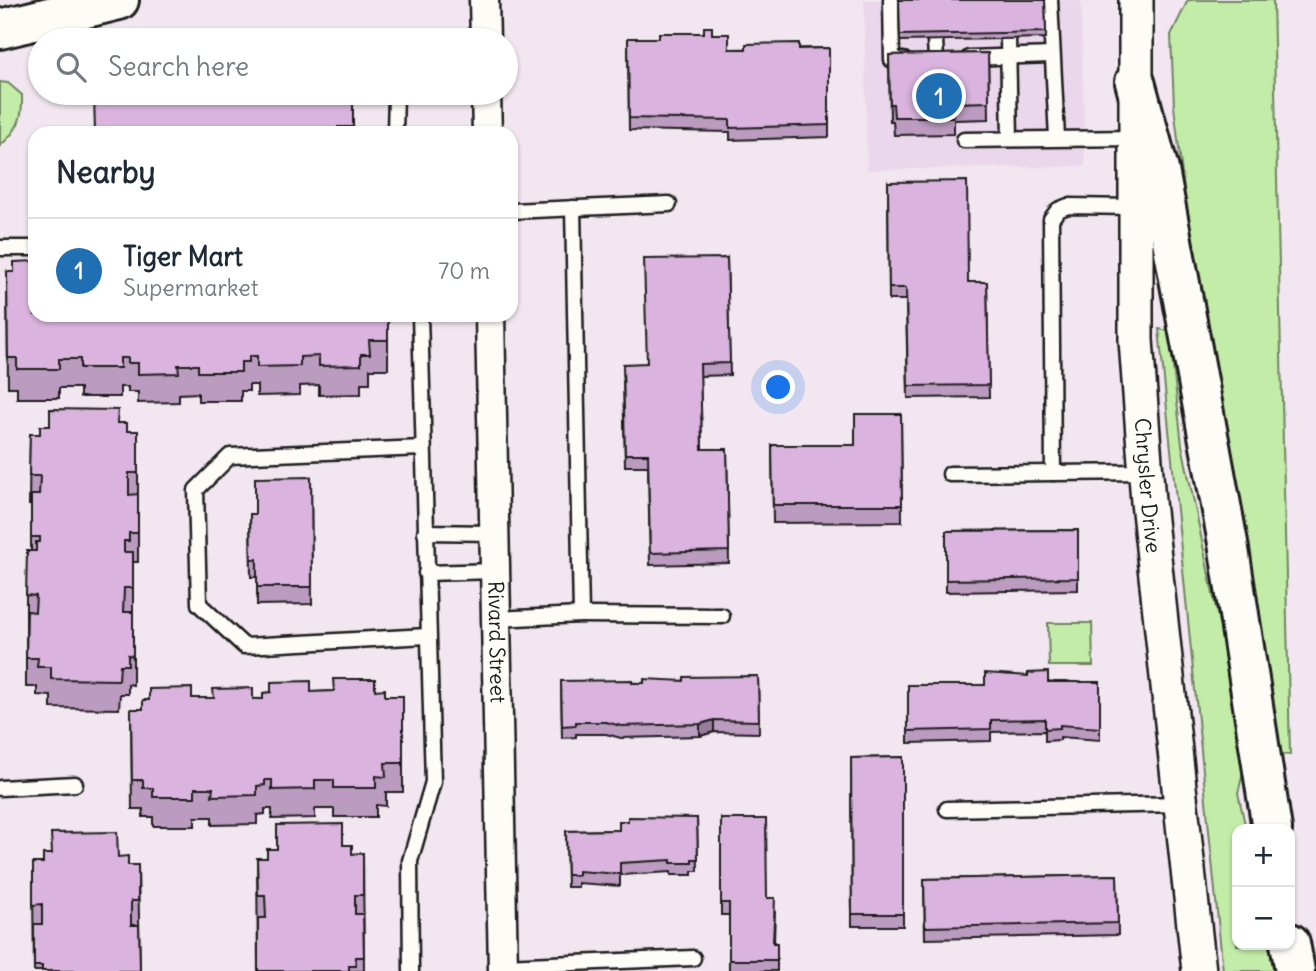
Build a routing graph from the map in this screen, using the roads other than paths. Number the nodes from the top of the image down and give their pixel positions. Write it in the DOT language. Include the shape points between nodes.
graph roads {
  1 [pos="119,0"];
  2 [pos="484,0"];
  3 [pos="891,0"];
  4 [pos="1050,0"];
  5 [pos="1140,4"];
  6 [pos="41,9"];
  7 [pos="485,28"];
  8 [pos="0,29"];
  9 [pos="972,39"];
  10 [pos="1008,39"];
  11 [pos="935,40"];
  12 [pos="1052,55"];
  13 [pos="1008,57"];
  14 [pos="973,58"];
  15 [pos="936,59"];
  16 [pos="1135,82"];
  17 [pos="396,105"];
  18 [pos="486,105"];
  19 [pos="396,126"];
  20 [pos="487,126"];
  21 [pos="1057,138"];
  22 [pos="1136,138"];
  23 [pos="1010,139"];
  24 [pos="964,140"];
  25 [pos="669,204"];
  26 [pos="1135,206"];
  27 [pos="573,208"];
  28 [pos="518,211"];
  29 [pos="28,247"];
  30 [pos="0,248"];
  31 [pos="420,322"];
  32 [pos="490,322"];
  33 [pos="423,448"];
  34 [pos="1146,472"];
  35 [pos="1053,473"];
  36 [pos="950,474"];
  37 [pos="425,532"];
  38 [pos="494,533"];
  39 [pos="495,571"];
  40 [pos="426,573"];
  41 [pos="581,615"];
  42 [pos="722,616"];
  43 [pos="496,619"];
  44 [pos="427,636"];
  45 [pos="75,784"];
  46 [pos="0,788"];
  47 [pos="1181,804"];
  48 [pos="947,809"];
  49 [pos="1271,824"];
  50 [pos="1291,950"];
  51 [pos="694,958"];
  52 [pos="503,969"];
  53 [pos="411,971"];
  54 [pos="1199,971"];
  55 [pos="1295,971"];
  1 -- 6 [label="main road"];
  2 -- 7 [label="street"];
  3 -- 15 [label="lane" via="892,60"];
  4 -- 12 [label="lane"];
  5 -- 16 [label="street, Chrysler Drive"];
  6 -- 8 [label="main road"];
  9 -- 14 [label="lane"];
  10 -- 13 [label="lane"];
  11 -- 15 [label="lane"];
  12 -- 13 [label="lane"];
  12 -- 21 [label="lane"];
  13 -- 14 [label="lane"];
  13 -- 23 [label="lane"];
  14 -- 15 [label="lane"];
  16 -- 22 [label="street, Chrysler Drive"];
  16 -- 49 [label="main road" via="1159,170 1228,543"];
  17 -- 19 [label="lane"];
  18 -- 20 [label="street"];
  21 -- 22 [label="lane"];
  21 -- 23 [label="lane"];
  22 -- 26 [label="street, Chrysler Drive"];
  23 -- 24 [label="lane"];
  25 -- 27 [label="lane"];
  26 -- 34 [label="street, Chrysler Drive" via="1136,340"];
  26 -- 35 [label="lane" via="1068,206 1051,219"];
  27 -- 28 [label="lane"];
  27 -- 41 [label="lane"];
  29 -- 30 [label="lane"];
  31 -- 33 [label="lane"];
  32 -- 38 [label="street, Rivard Street"];
  33 -- 37 [label="lane"];
  33 -- 44 [label="lane" via="230,456 196,490 199,604 243,646"];
  34 -- 35 [label="lane"];
  34 -- 47 [label="street, Chrysler Drive"];
  35 -- 36 [label="lane"];
  37 -- 38 [label="lane"];
  37 -- 40 [label="lane"];
  38 -- 39 [label="street, Rivard Street"];
  39 -- 40 [label="lane"];
  39 -- 43 [label="street, Rivard Street"];
  40 -- 44 [label="lane"];
  41 -- 42 [label="lane"];
  41 -- 43 [label="lane"];
  43 -- 52 [label="street, Rivard Street"];
  44 -- 53 [label="lane" via="433,782 410,861"];
  45 -- 46 [label="lane"];
  47 -- 48 [label="lane"];
  47 -- 54 [label="street, Chrysler Drive"];
  50 -- 55 [label="main road"];
  51 -- 52 [label="lane"];
}
